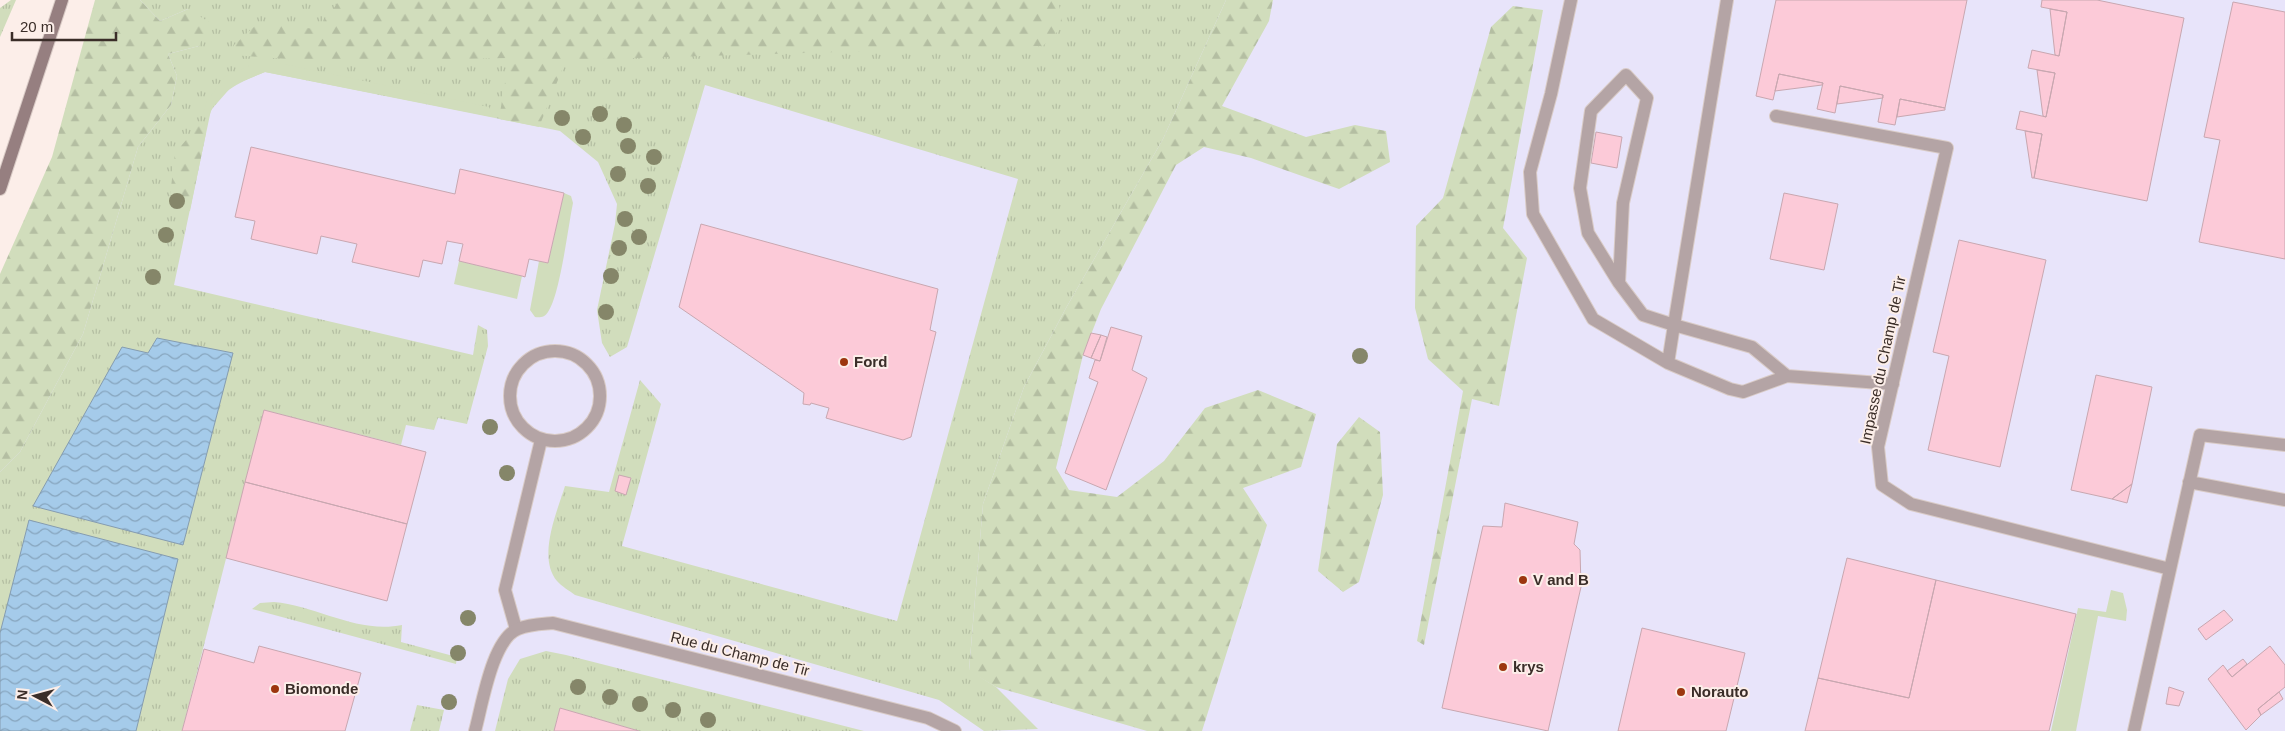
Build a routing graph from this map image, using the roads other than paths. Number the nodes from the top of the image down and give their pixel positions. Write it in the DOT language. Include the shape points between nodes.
graph roads {
  1 [pos="62,0"];
  2 [pos="1571,0"];
  3 [pos="1726,0"];
  4 [pos="1776,116"];
  5 [pos="0,189"];
  6 [pos="1619,283"];
  7 [pos="1674,326"];
  8 [pos="1668,362"];
  9 [pos="1787,376"];
  10 [pos="1893,384"];
  11 [pos="541,440"];
  12 [pos="2285,445"];
  13 [pos="2189,482"];
  14 [pos="2285,500"];
  15 [pos="2170,569"];
  16 [pos="516,629"];
  17 [pos="475,731"];
  18 [pos="954,731"];
  19 [pos="2134,731"];
  1 -- 5 [label="street"];
  2 -- 8 [label="street" via="1530,172 1533,214 1593,319"];
  3 -- 7 [label="street"];
  4 -- 10 [label="street, Impasse du Champ de Tir" via="1947,148"];
  6 -- 6 [label="street" via="1623,203 1647,98 1626,75 1591,111 1580,188 1588,233"];
  6 -- 7 [label="street" via="1643,315"];
  7 -- 8 [label="street"];
  7 -- 9 [label="street" via="1752,347"];
  8 -- 9 [label="street" via="1743,392"];
  9 -- 10 [label="street"];
  10 -- 15 [label="street, Impasse du Champ de Tir" via="1878,447 1882,484 1911,504"];
  11 -- 11 [label="street" via="517,422 509,393 513,378 533,356 556,350 570,353 582,359 597,380 600,394 598,409 587,427 570,439 556,442"];
  11 -- 16 [label="street" via="505,590"];
  12 -- 13 [label="street" via="2200,435"];
  13 -- 14 [label="street"];
  13 -- 15 [label="street"];
  15 -- 19 [label="street"];
  16 -- 17 [label="street" via="503,641 496,655"];
  16 -- 18 [label="street, Rue du Champ de Tir" via="553,623 928,718"];
}
